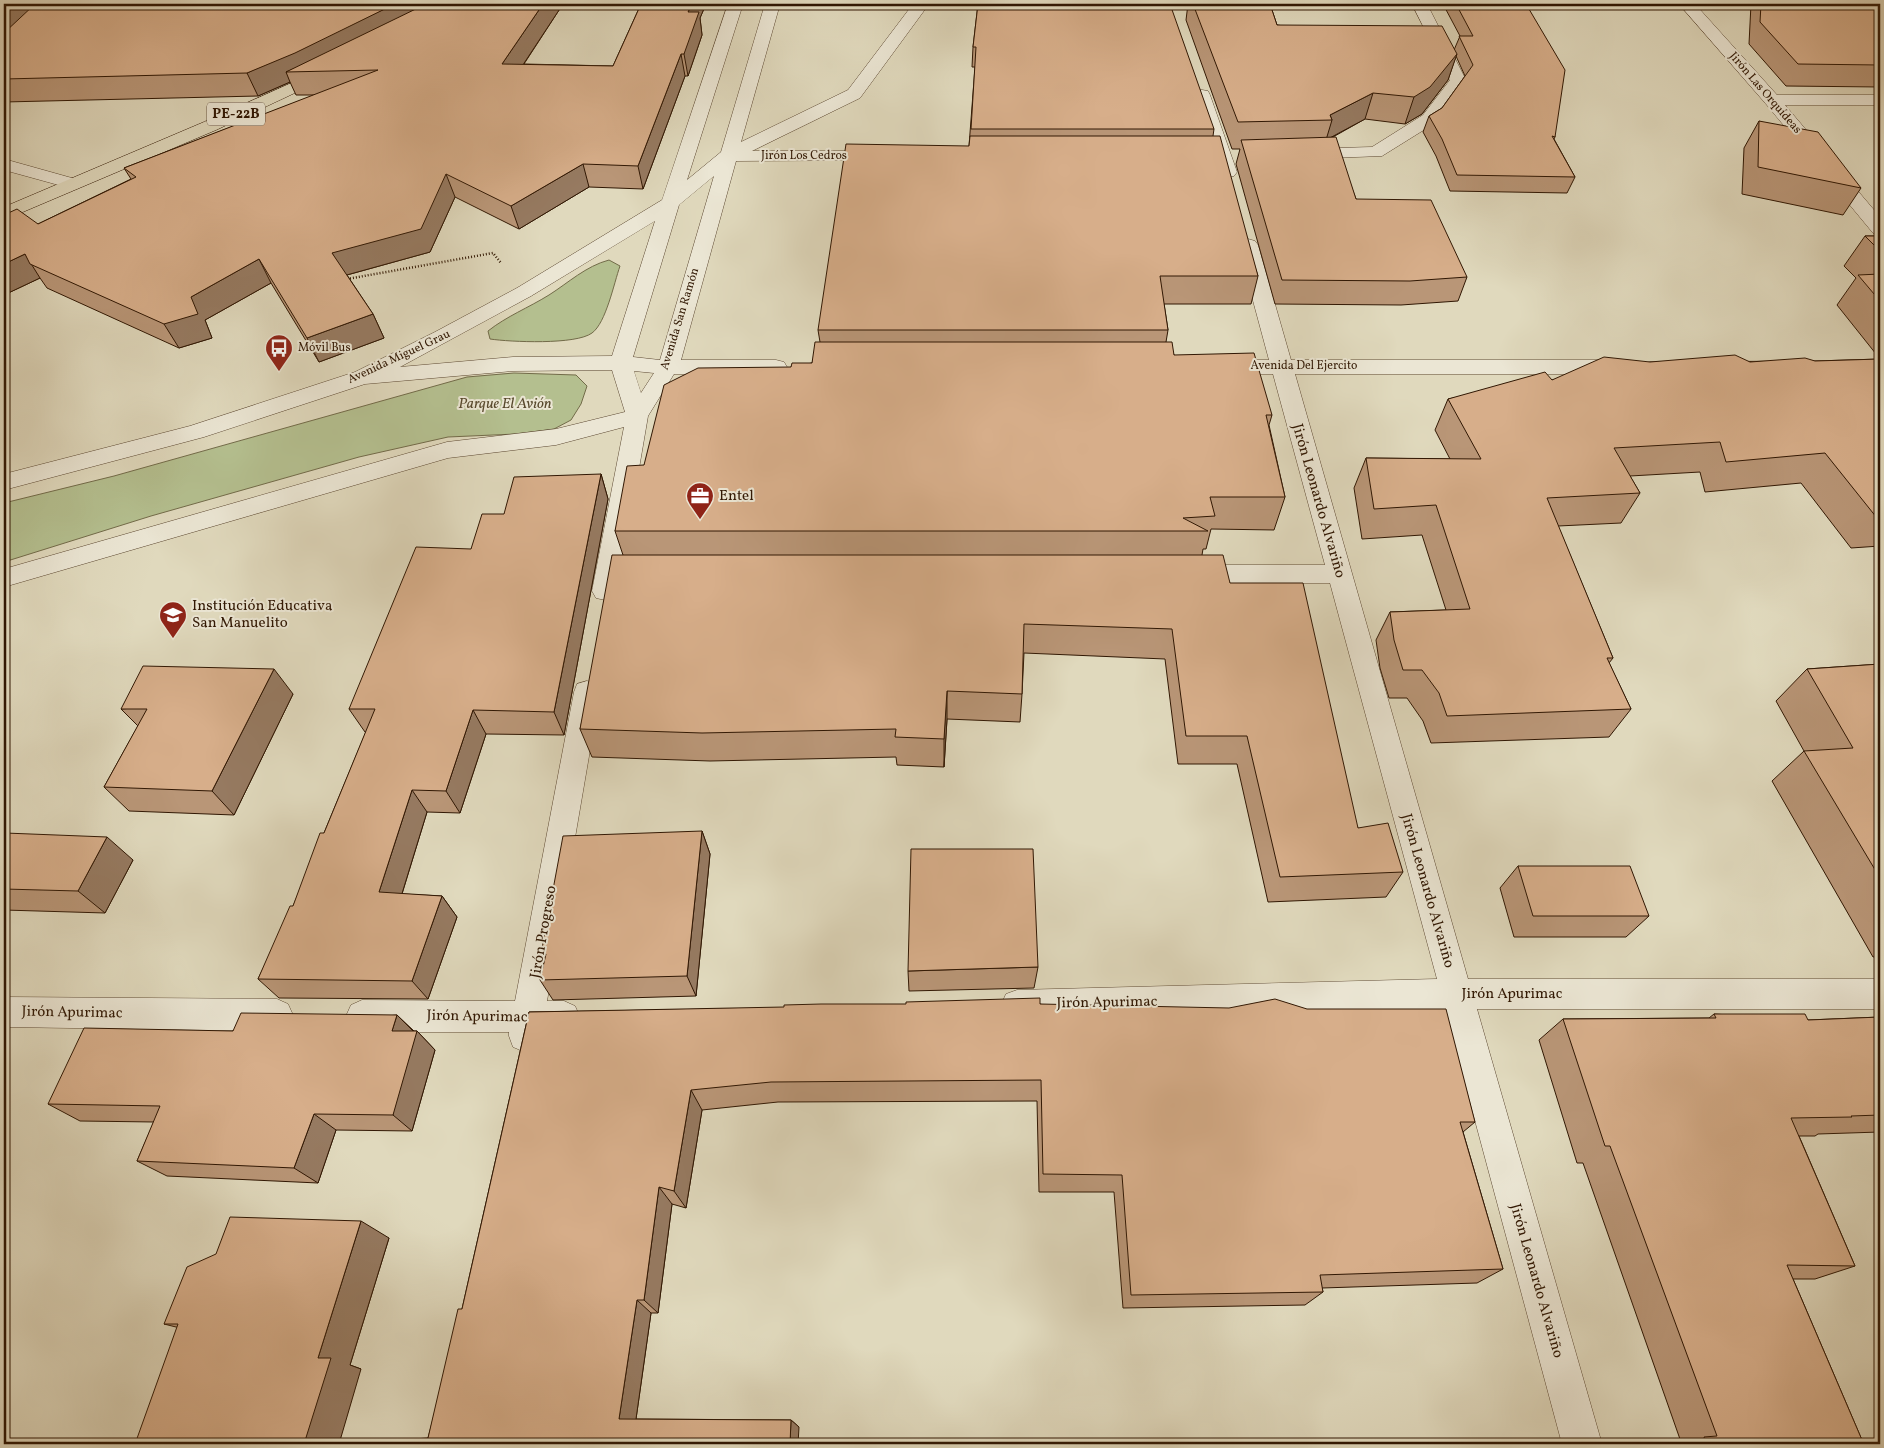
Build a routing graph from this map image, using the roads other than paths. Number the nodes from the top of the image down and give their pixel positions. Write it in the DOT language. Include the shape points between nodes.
graph roads {
  1 [pos="735,4"];
  2 [pos="772,4"];
  3 [pos="921,4"];
  4 [pos="1420,4"];
  5 [pos="1687,4"];
  6 [pos="338,67"];
  7 [pos="1195,76"];
  8 [pos="1772,100"];
  9 [pos="1880,100"];
  10 [pos="1290,155"];
  11 [pos="727,156"];
  12 [pos="896,156"];
  13 [pos="1243,156"];
  14 [pos="1204,157"];
  15 [pos="1224,157"];
  16 [pos="4,164"];
  17 [pos="73,184"];
  18 [pos="1232,186"];
  19 [pos="670,203"];
  20 [pos="4,214"];
  21 [pos="1242,224"];
  22 [pos="1880,229"];
  23 [pos="621,362"];
  24 [pos="1280,366"];
  25 [pos="1640,366"];
  26 [pos="668,367"];
  27 [pos="796,367"];
  28 [pos="1201,367"];
  29 [pos="363,377"];
  30 [pos="637,416"];
  31 [pos="4,482"];
  32 [pos="1171,574"];
  33 [pos="1339,574"];
  34 [pos="4,578"];
  35 [pos="600,622"];
  36 [pos="593,661"];
  37 [pos="1456,994"];
  38 [pos="1880,994"];
  39 [pos="987,1006"];
  40 [pos="4,1012"];
  41 [pos="589,1017"];
  42 [pos="529,1018"];
  43 [pos="518,1067"];
  44 [pos="1582,1444"];
  1 -- 19 [label="street"];
  2 -- 11 [label="street, Avenida San Ramón"];
  3 -- 11 [label="street, Avenida Miguel Grau" via="854,94"];
  4 -- 10 [label="street" via="1458,80 1428,119 1376,152"];
  5 -- 8 [label="street, Jirón Las Orquídeas"];
  6 -- 17 [label="highway, PE-22B"];
  7 -- 15 [label="street"];
  8 -- 9 [label="street"];
  8 -- 22 [label="street, Jirón Las Orquídeas"];
  11 -- 12 [label="street, Jirón Los Cedros"];
  11 -- 19 [label="street, Avenida Miguel Grau"];
  11 -- 26 [label="street, Avenida San Ramón"];
  13 -- 15 [label="street"];
  14 -- 15 [label="street"];
  15 -- 18 [label="street"];
  16 -- 17 [label="street"];
  17 -- 20 [label="highway, PE-22B"];
  19 -- 23 [label="street"];
  19 -- 29 [label="street, Avenida Miguel Grau" via="524,292"];
  21 -- 24 [label="street, Jirón Leonardo Alvariño"];
  23 -- 26 [label="street"];
  23 -- 29 [label="street" via="513,364"];
  23 -- 30 [label="street"];
  24 -- 25 [label="street, Avenida Del Ejercito"];
  24 -- 28 [label="street, Avenida Del Ejercito"];
  24 -- 33 [label="street, Jirón Leonardo Alvariño"];
  26 -- 27 [label="street"];
  26 -- 30 [label="street, Avenida San Ramón"];
  29 -- 31 [label="street, Avenida Miguel Grau" via="196,432"];
  30 -- 34 [label="street" via="556,437 447,450"];
  30 -- 35 [label="street" via="618,574"];
  32 -- 33 [label="street"];
  33 -- 37 [label="street, Jirón Leonardo Alvariño"];
  36 -- 42 [label="street, Jirón Progreso"];
  37 -- 38 [label="street, Jirón Apurimac"];
  37 -- 39 [label="street, Jirón Apurimac"];
  37 -- 44 [label="street, Jirón Leonardo Alvariño"];
  40 -- 42 [label="street, Jirón Apurimac"];
  41 -- 42 [label="street, Jirón Apurimac"];
  42 -- 43 [label="street, Jirón Progreso"];
}
